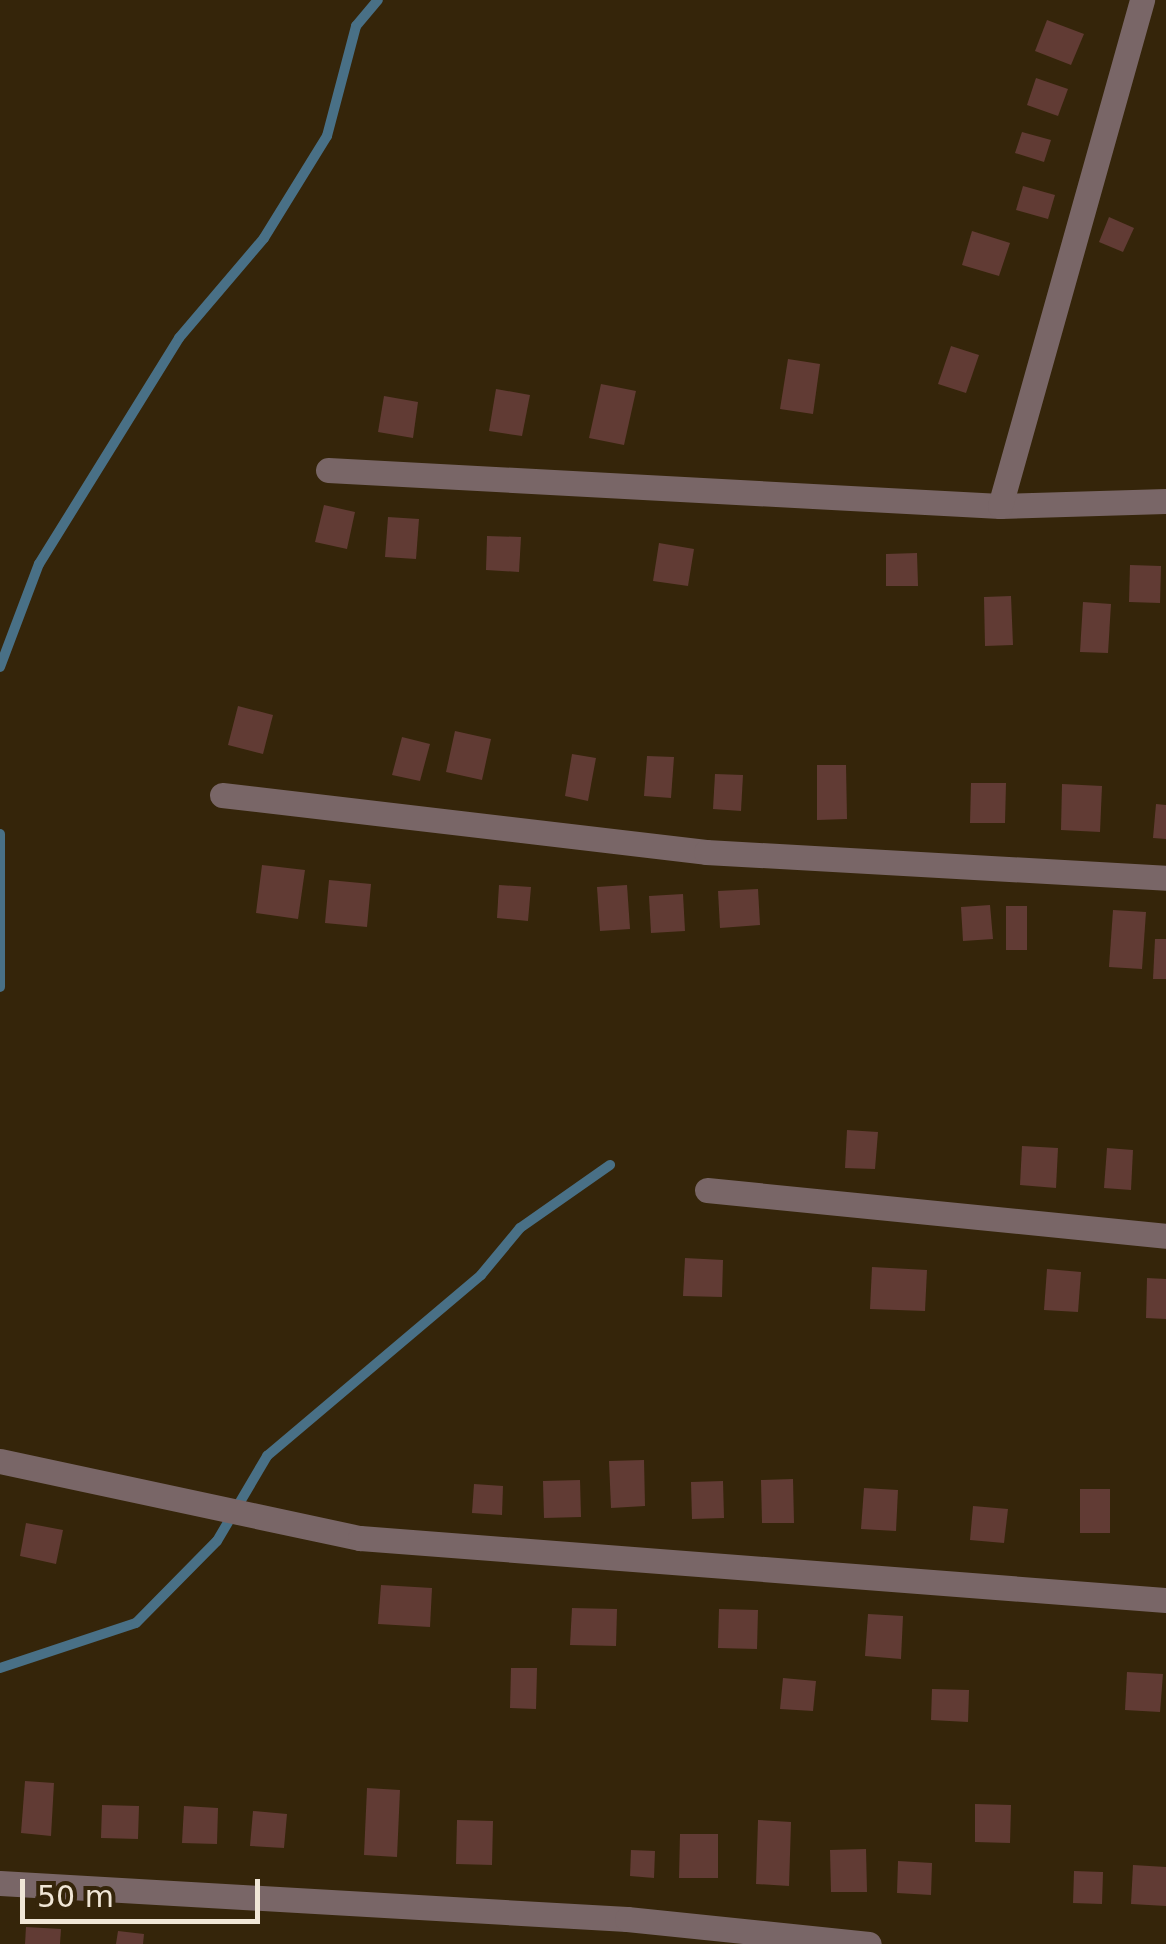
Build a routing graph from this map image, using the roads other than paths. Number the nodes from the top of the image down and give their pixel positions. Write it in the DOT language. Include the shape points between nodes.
graph roads {
  1 [pos="1142,0"];
  2 [pos="328,470"];
  3 [pos="1166,501"];
  4 [pos="1000,506"];
  5 [pos="222,795"];
  6 [pos="1166,878"];
  7 [pos="707,1190"];
  8 [pos="1166,1236"];
  9 [pos="0,1461"];
  10 [pos="1166,1600"];
  11 [pos="0,1882"];
  12 [pos="869,1944"];
  1 -- 4 [label="street"];
  2 -- 4 [label="street"];
  3 -- 4 [label="street"];
  5 -- 6 [label="street" via="706,852"];
  7 -- 8 [label="street"];
  9 -- 10 [label="street" via="257,1509 360,1538"];
  11 -- 12 [label="street" via="627,1919"];
}
